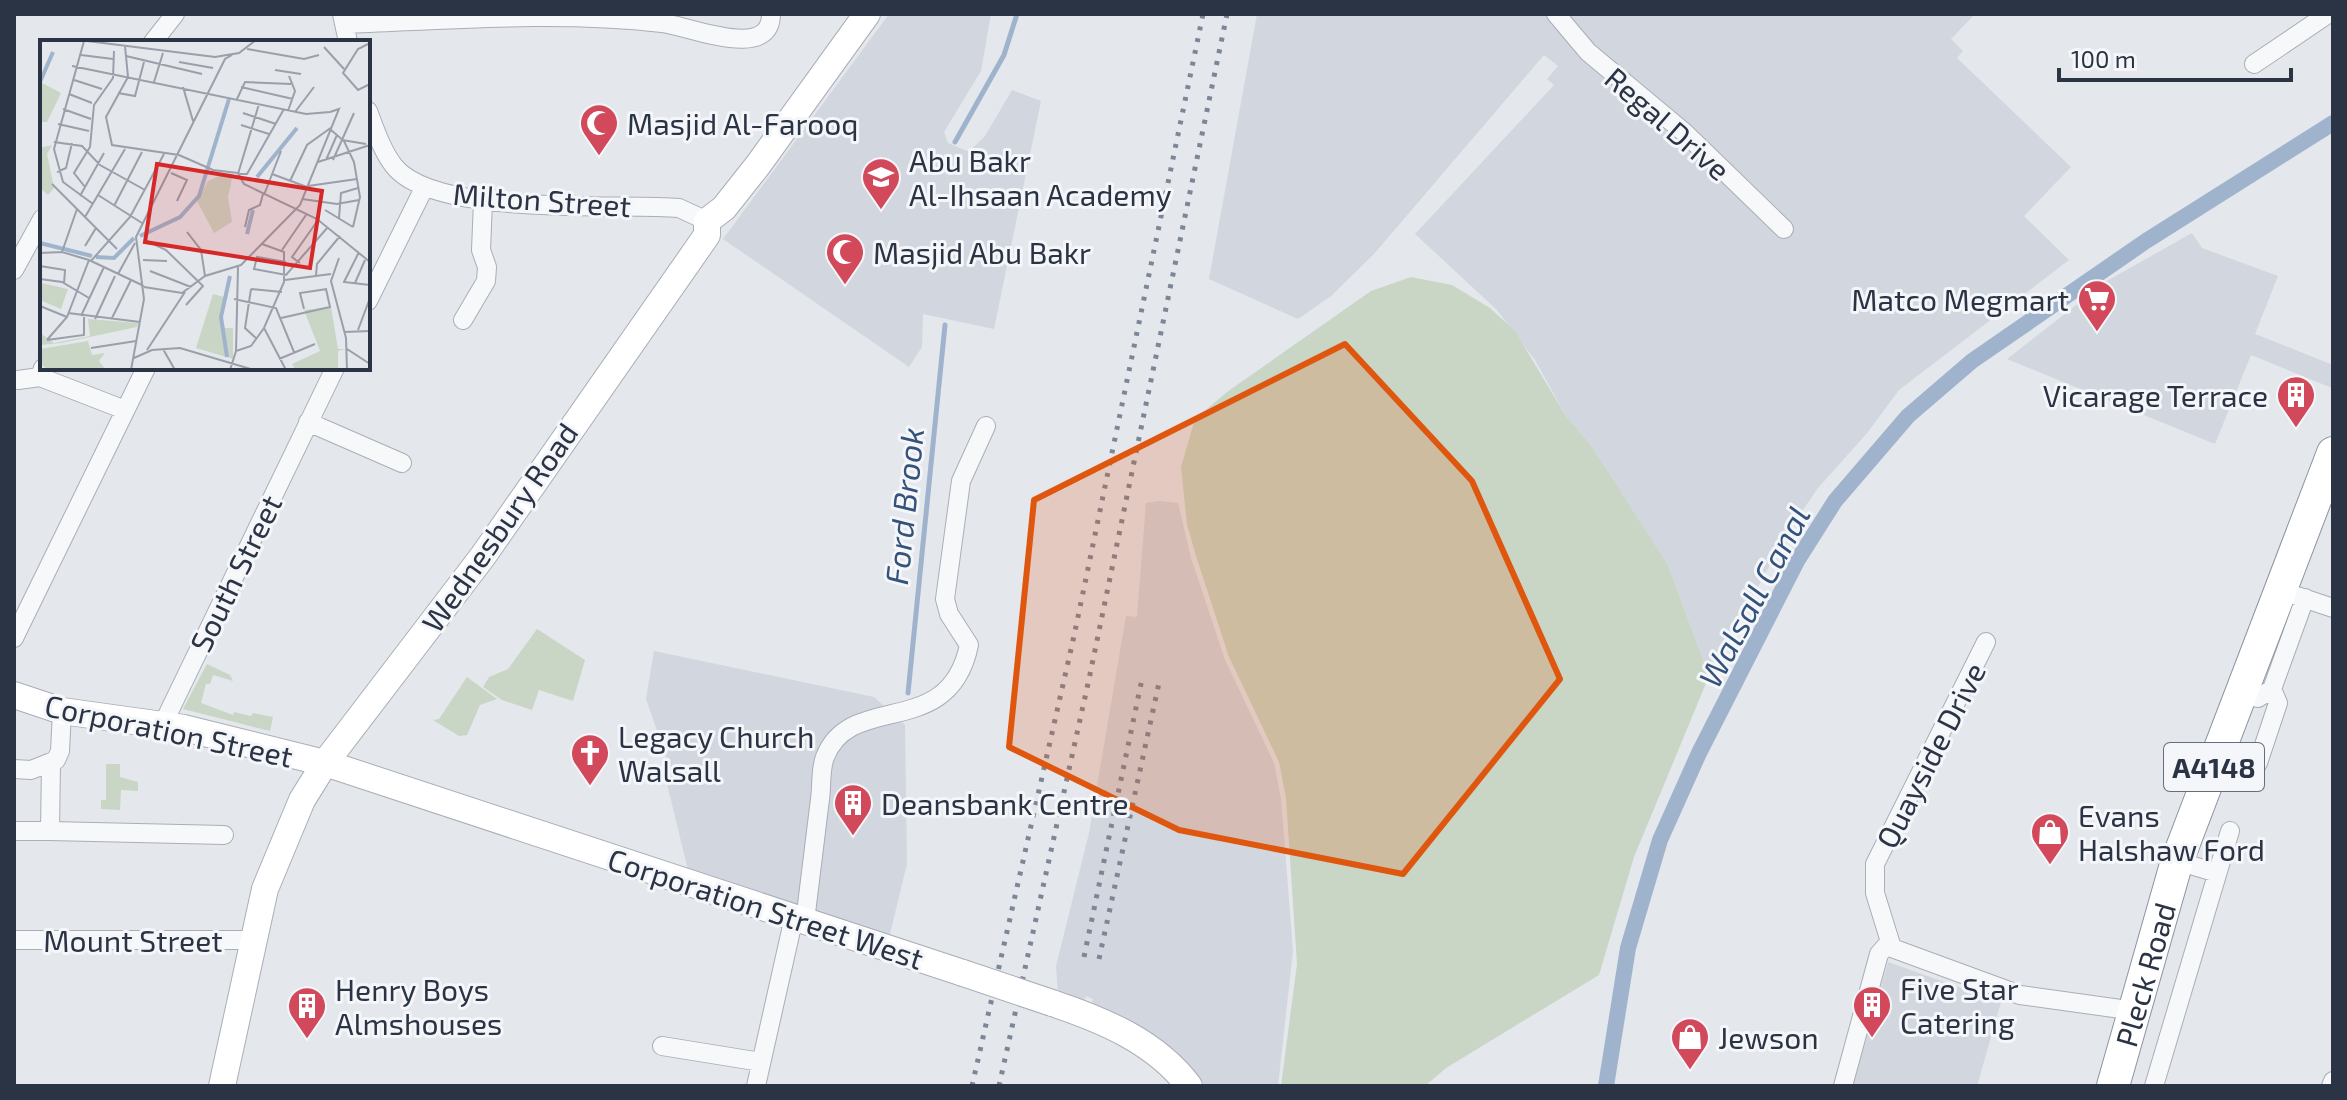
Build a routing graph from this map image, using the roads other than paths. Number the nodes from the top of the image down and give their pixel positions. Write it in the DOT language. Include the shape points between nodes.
graph roads {
  1 [pos="175,14"];
  2 [pos="771,14"];
  3 [pos="867,14"];
  4 [pos="1556,14"];
  5 [pos="2320,15"];
  6 [pos="345,27"];
  7 [pos="155,40"];
  8 [pos="2254,64"];
  9 [pos="370,115"];
  10 [pos="424,188"];
  11 [pos="483,201"];
  12 [pos="707,221"];
  13 [pos="40,223"];
  14 [pos="1784,229"];
  15 [pos="14,270"];
  16 [pos="370,297"];
  17 [pos="463,320"];
  18 [pos="145,370"];
  19 [pos="334,370"];
  20 [pos="42,372"];
  21 [pos="18,380"];
  22 [pos="125,410"];
  23 [pos="308,422"];
  24 [pos="986,426"];
  25 [pos="2333,453"];
  26 [pos="402,463"];
  27 [pos="2292,594"];
  28 [pos="2333,608"];
  29 [pos="14,638"];
  30 [pos="1986,642"];
  31 [pos="2257,692"];
  32 [pos="14,695"];
  33 [pos="62,711"];
  34 [pos="163,724"];
  35 [pos="325,763"];
  36 [pos="2258,763"];
  37 [pos="51,764"];
  38 [pos="14,769"];
  39 [pos="14,831"];
  40 [pos="50,831"];
  41 [pos="2230,831"];
  42 [pos="224,835"];
  43 [pos="2177,861"];
  44 [pos="2217,873"];
  45 [pos="800,919"];
  46 [pos="14,940"];
  47 [pos="252,940"];
  48 [pos="1892,948"];
  49 [pos="2135,1011"];
  50 [pos="662,1046"];
  51 [pos="761,1062"];
  52 [pos="222,1086"];
  53 [pos="756,1086"];
  54 [pos="1189,1086"];
  55 [pos="1843,1086"];
  56 [pos="2113,1086"];
  57 [pos="2154,1086"];
  1 -- 7 [label="street"];
  2 -- 6 [label="street" via="762,36 750,41 672,24 591,15"];
  3 -- 12 [label="street, Wednesbury Road" via="758,165"];
  4 -- 14 [label="street, Regal Drive" via="1588,52 1685,133"];
  5 -- 8 [label="street"];
  9 -- 10 [label="street, Milton Street" via="395,168"];
  10 -- 11 [label="street, Milton Street"];
  10 -- 16 [label="street"];
  11 -- 12 [label="street, Milton Street" via="679,208"];
  11 -- 17 [label="street" via="486,281"];
  12 -- 35 [label="street, Wednesbury Road" via="707,235 483,556"];
  13 -- 15 [label="street"];
  18 -- 22 [label="street"];
  19 -- 23 [label="street, South Street"];
  20 -- 21 [label="street"];
  20 -- 22 [label="street"];
  22 -- 29 [label="street"];
  23 -- 26 [label="street"];
  23 -- 34 [label="street, South Street"];
  24 -- 45 [label="street" via="961,481 945,599 969,645 965,664 948,690 918,709 854,727 825,757"];
  25 -- 27 [label="highway, Pleck Road / A4148"];
  27 -- 28 [label="street"];
  27 -- 31 [label="highway, Pleck Road / A4148"];
  30 -- 48 [label="street, Quayside Drive" via="1875,864 1875,893"];
  31 -- 36 [label="street, Pleck Road" via="2278,703"];
  31 -- 43 [label="highway, Pleck Road / A4148"];
  32 -- 33 [label="street, Corporation Street"];
  33 -- 34 [label="street, Corporation Street"];
  33 -- 37 [label="street" via="60,751"];
  34 -- 35 [label="street, Corporation Street"];
  35 -- 45 [label="street, Corporation Street West"];
  35 -- 47 [label="street, Wednesbury Road" via="285,836"];
  37 -- 38 [label="street"];
  37 -- 40 [label="street"];
  39 -- 40 [label="street"];
  40 -- 42 [label="street" via="126,833 197,827"];
  41 -- 44 [label="street, Pleck Road"];
  43 -- 44 [label="street, Pleck Road"];
  43 -- 49 [label="highway, Pleck Road / A4148"];
  44 -- 57 [label="street, Pleck Road"];
  45 -- 51 [label="street"];
  45 -- 54 [label="street, Corporation Street West, bridge" via="1091,1016 1140,1041 1170,1063"];
  46 -- 47 [label="street, Mount Street"];
  47 -- 52 [label="street, Wednesbury Road"];
  48 -- 49 [label="street" via="2020,995"];
  48 -- 55 [label="street" via="1886,946 1879,954"];
  49 -- 56 [label="highway, Pleck Road / A4148"];
  50 -- 51 [label="street"];
  51 -- 53 [label="street"];
}
